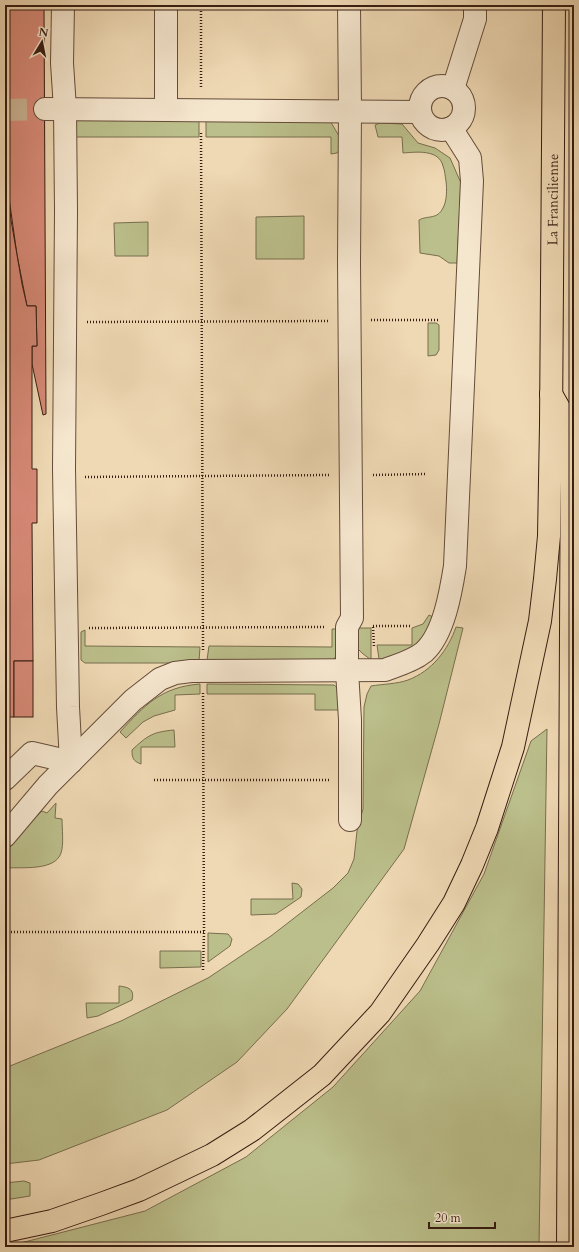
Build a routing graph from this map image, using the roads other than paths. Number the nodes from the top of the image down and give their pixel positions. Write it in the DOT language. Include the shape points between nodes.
graph roads {
  1 [pos="63,5"];
  2 [pos="166,5"];
  3 [pos="348,5"];
  4 [pos="475,5"];
  5 [pos="554,5"];
  6 [pos="453,89"];
  7 [pos="55,109"];
  8 [pos="166,110"];
  9 [pos="350,110"];
  10 [pos="420,112"];
  11 [pos="451,128"];
  12 [pos="551,394"];
  13 [pos="347,671"];
  14 [pos="72,762"];
  15 [pos="5,779"];
  16 [pos="350,820"];
  17 [pos="5,836"];
  18 [pos="5,1231"];
  19 [pos="568,1247"];
  1 -- 7 [label="lane" via="62,63"];
  2 -- 8 [label="lane"];
  3 -- 9 [label="lane"];
  4 -- 6 [label="lane" via="475,19"];
  5 -- 12 [label="main road, La Francilienne"];
  6 -- 10 [label="lane" via="439,86 426,92 420,104"];
  6 -- 11 [label="lane" via="458,93 464,106 464,113"];
  7 -- 8 [label="lane"];
  7 -- 14 [label="lane" via="66,211 64,477 68,729"];
  8 -- 9 [label="lane"];
  9 -- 10 [label="lane"];
  9 -- 13 [label="lane" via="352,618 347,627"];
  10 -- 11 [label="lane" via="431,128"];
  11 -- 13 [label="lane" via="470,158 472,181 455,566 450,597 436,635 424,651 410,661 385,670"];
  12 -- 18 [label="main road, La Francilienne" via="549,536 545,579 540,621 520,717 502,786 480,847 454,903 428,944 380,1013 322,1075 252,1130 212,1154 139,1190 52,1221"];
  12 -- 19 [label="main road" via="572,431"];
  13 -- 14 [label="lane" via="175,673 160,679 133,700"];
  13 -- 16 [label="lane" via="350,720"];
  14 -- 15 [label="lane" via="32,753"];
  14 -- 17 [label="lane"];
}
